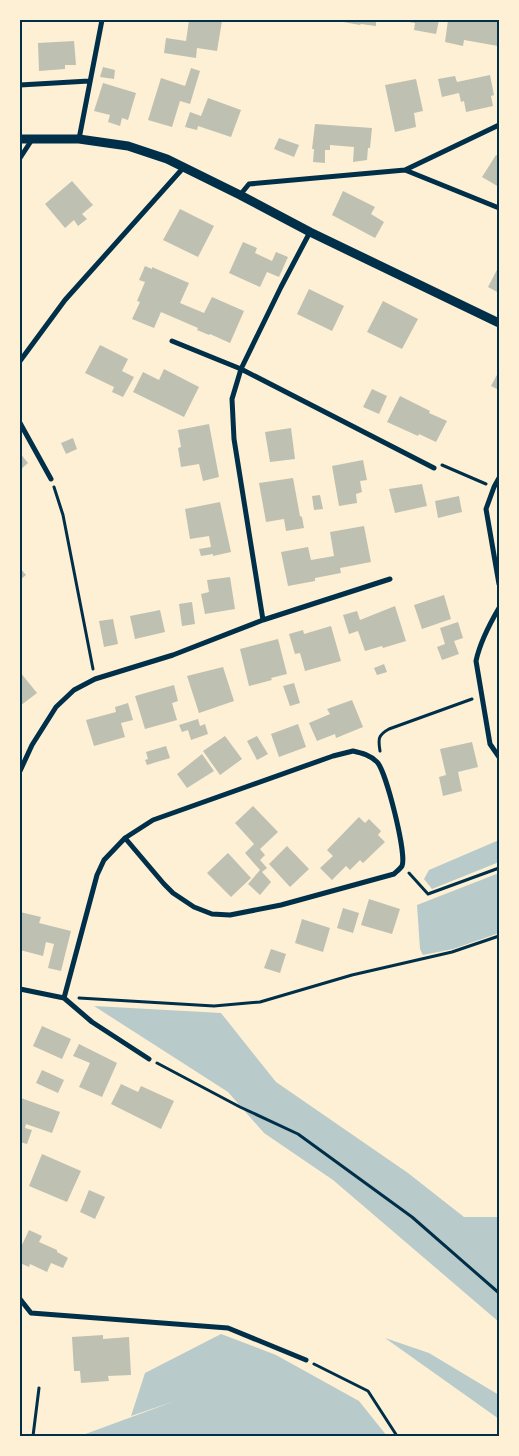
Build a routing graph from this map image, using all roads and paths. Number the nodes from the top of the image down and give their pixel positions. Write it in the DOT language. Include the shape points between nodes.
graph roads {
  1 [pos="102,20"];
  2 [pos="89,81"];
  3 [pos="20,85"];
  4 [pos="499,125"];
  5 [pos="33,138"];
  6 [pos="20,139"];
  7 [pos="79,139"];
  8 [pos="20,158"];
  9 [pos="184,167"];
  10 [pos="405,170"];
  11 [pos="240,195"];
  12 [pos="499,208"];
  13 [pos="310,232"];
  14 [pos="499,323"];
  15 [pos="172,341"];
  16 [pos="20,361"];
  17 [pos="242,370"];
  18 [pos="20,423"];
  19 [pos="434,468"];
  20 [pos="499,478"];
  21 [pos="51,479"];
  22 [pos="494,487"];
  23 [pos="390,579"];
  24 [pos="499,584"];
  25 [pos="499,608"];
  26 [pos="263,620"];
  27 [pos="95,679"];
  28 [pos="482,695"];
  29 [pos="499,757"];
  30 [pos="378,762"];
  31 [pos="20,771"];
  32 [pos="125,838"];
  33 [pos="402,866"];
  34 [pos="499,868"];
  35 [pos="499,936"];
  36 [pos="20,989"];
  37 [pos="64,998"];
  38 [pos="149,1059"];
  39 [pos="499,1293"];
  40 [pos="20,1299"];
  41 [pos="306,1360"];
  42 [pos="39,1388"];
  43 [pos="33,1436"];
  44 [pos="397,1436"];
  1 -- 2 [label="street"];
  2 -- 3 [label="street"];
  2 -- 7 [label="street"];
  4 -- 10 [label="street"];
  5 -- 6 [label="street"];
  5 -- 7 [label="street"];
  5 -- 8 [label="street"];
  7 -- 9 [label="street" via="128,146"];
  9 -- 11 [label="street"];
  9 -- 16 [label="street" via="65,300"];
  10 -- 11 [label="street" via="250,184"];
  10 -- 12 [label="street"];
  11 -- 13 [label="street"];
  13 -- 14 [label="street"];
  13 -- 17 [label="street"];
  15 -- 17 [label="street"];
  17 -- 19 [label="street"];
  17 -- 26 [label="street" via="232,399 234,439"];
  18 -- 21 [label="street"];
  19 -- 22 [label="path" via="443,464"];
  20 -- 22 [label="street"];
  21 -- 27 [label="path" via="63,514"];
  22 -- 24 [label="street" via="486,509"];
  23 -- 26 [label="street"];
  25 -- 28 [label="street" via="478,650 476,661"];
  26 -- 27 [label="street"];
  27 -- 31 [label="street" via="74,690 56,707"];
  28 -- 29 [label="street" via="490,744"];
  28 -- 30 [label="path" via="380,734"];
  30 -- 32 [label="street" via="366,754 352,752 333,756 153,820"];
  30 -- 33 [label="street" via="384,773 397,824"];
  32 -- 33 [label="street" via="173,893 212,914 230,915 288,904 394,874"];
  32 -- 37 [label="street" via="104,860 97,876"];
  33 -- 34 [label="path" via="428,894"];
  35 -- 37 [label="path" via="452,952 352,975 260,1002 214,1006"];
  36 -- 37 [label="street"];
  37 -- 38 [label="street" via="92,1022"];
  38 -- 39 [label="path" via="298,1134 412,1217"];
  40 -- 41 [label="street" via="32,1313 228,1328"];
  41 -- 44 [label="path" via="368,1391"];
  42 -- 43 [label="path"];
}
